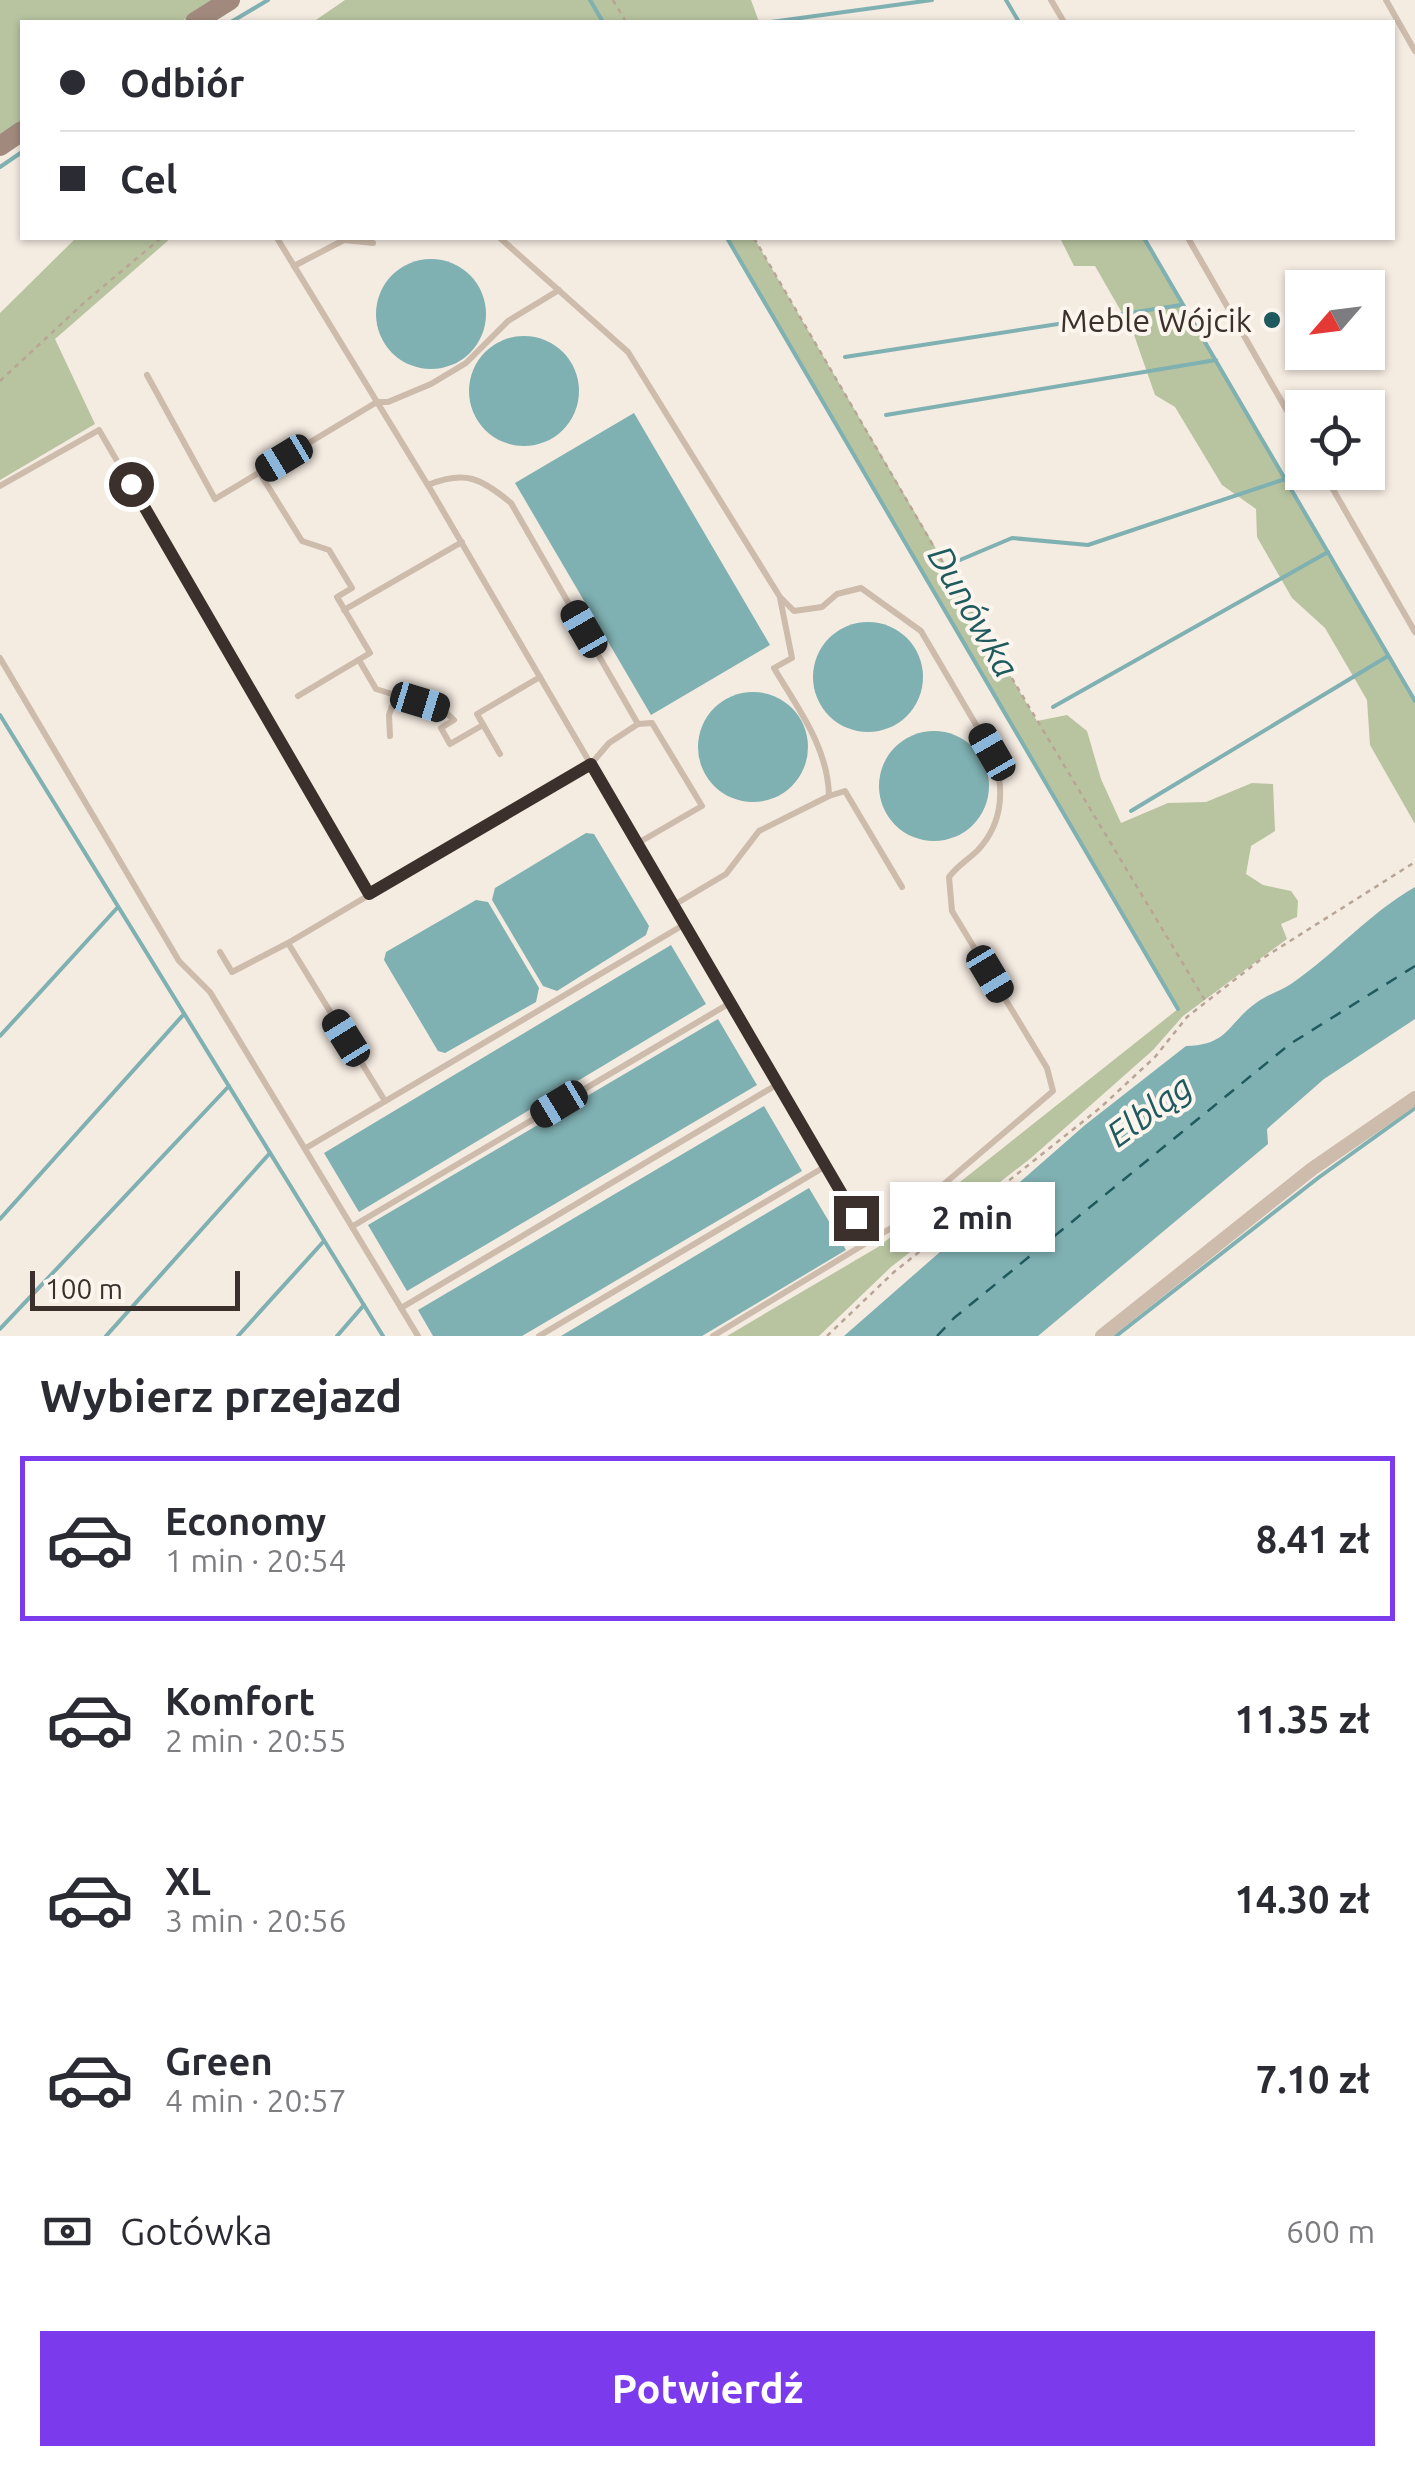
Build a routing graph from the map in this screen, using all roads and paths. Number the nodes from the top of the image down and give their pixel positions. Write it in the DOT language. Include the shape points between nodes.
graph roads {
  1 [pos="230,0"];
  2 [pos="1386,0"];
  3 [pos="198,20"];
  4 [pos="1415,51"];
  5 [pos="160,240"];
  6 [pos="278,240"];
  7 [pos="502,240"];
  8 [pos="755,240"];
  9 [pos="1189,240"];
  10 [pos="372,243"];
  11 [pos="294,266"];
  12 [pos="560,290"];
  13 [pos="147,376"];
  14 [pos="0,382"];
  15 [pos="377,402"];
  16 [pos="1285,406"];
  17 [pos="260,472"];
  18 [pos="428,485"];
  19 [pos="0,486"];
  20 [pos="1333,490"];
  21 [pos="462,542"];
  22 [pos="780,597"];
  23 [pos="344,610"];
  24 [pos="1415,632"];
  25 [pos="0,658"];
  26 [pos="359,660"];
  27 [pos="540,677"];
  28 [pos="396,695"];
  29 [pos="298,696"];
  30 [pos="638,724"];
  31 [pos="483,725"];
  32 [pos="390,736"];
  33 [pos="500,754"];
  34 [pos="591,764"];
  35 [pos="829,796"];
  36 [pos="638,843"];
  37 [pos="1415,862"];
  38 [pos="902,887"];
  39 [pos="369,894"];
  40 [pos="674,905"];
  41 [pos="685,924"];
  42 [pos="288,943"];
  43 [pos="220,952"];
  44 [pos="1206,1002"];
  45 [pos="730,1003"];
  46 [pos="778,1084"];
  47 [pos="1415,1098"];
  48 [pos="385,1102"];
  49 [pos="306,1148"];
  50 [pos="826,1166"];
  51 [pos="352,1226"];
  52 [pos="870,1243"];
  53 [pos="401,1308"];
  54 [pos="418,1336"];
  55 [pos="539,1336"];
  56 [pos="713,1336"];
  57 [pos="827,1336"];
  58 [pos="1102,1336"];
  1 -- 3 [label="main road"];
  2 -- 4 [label="lane"];
  5 -- 14 [label="path"];
  6 -- 11 [label="lane"];
  7 -- 12 [label="lane"];
  8 -- 44 [label="path"];
  9 -- 16 [label="lane"];
  10 -- 11 [label="lane" via="344,240"];
  11 -- 15 [label="lane"];
  12 -- 15 [label="lane" via="508,321 466,364"];
  12 -- 22 [label="lane" via="628,352"];
  13 -- 17 [label="lane" via="215,499"];
  15 -- 17 [label="lane"];
  15 -- 18 [label="lane"];
  17 -- 23 [label="lane" via="302,541 329,550 352,588 337,597"];
  18 -- 21 [label="lane"];
  18 -- 30 [label="lane" via="466,476 510,503"];
  19 -- 39 [label="lane" via="98,430"];
  20 -- 24 [label="lane"];
  21 -- 23 [label="lane"];
  21 -- 27 [label="lane"];
  22 -- 35 [label="lane" via="792,658 774,668 820,746"];
  22 -- 52 [label="lane" via="794,610 812,609 861,588 893,608 921,630 992,752 1000,783 997,821 949,877 952,911 1047,1068 1053,1092"];
  23 -- 26 [label="lane" via="370,653"];
  25 -- 49 [label="lane" via="179,961 210,992"];
  26 -- 28 [label="lane" via="376,689"];
  26 -- 29 [label="lane"];
  27 -- 31 [label="lane" via="476,714"];
  27 -- 34 [label="lane"];
  28 -- 31 [label="lane" via="443,710 454,720 441,728 450,744"];
  28 -- 32 [label="lane"];
  30 -- 34 [label="lane"];
  30 -- 36 [label="lane" via="652,723 702,806"];
  31 -- 33 [label="lane"];
  34 -- 36 [label="lane"];
  34 -- 39 [label="lane"];
  35 -- 38 [label="lane" via="845,791"];
  35 -- 40 [label="lane" via="758,831 726,874"];
  36 -- 40 [label="lane"];
  37 -- 44 [label="path"];
  39 -- 42 [label="lane"];
  40 -- 41 [label="lane"];
  41 -- 45 [label="lane"];
  41 -- 48 [label="lane"];
  42 -- 43 [label="lane" via="232,972"];
  42 -- 48 [label="lane"];
  44 -- 57 [label="path" via="1100,1108 894,1272"];
  45 -- 46 [label="lane"];
  45 -- 51 [label="lane"];
  46 -- 50 [label="lane"];
  46 -- 53 [label="lane"];
  47 -- 58 [label="street" via="1312,1170"];
  48 -- 49 [label="lane"];
  49 -- 51 [label="lane"];
  50 -- 52 [label="lane"];
  50 -- 55 [label="lane"];
  51 -- 53 [label="lane"];
  52 -- 56 [label="lane"];
  53 -- 54 [label="lane"];
}
